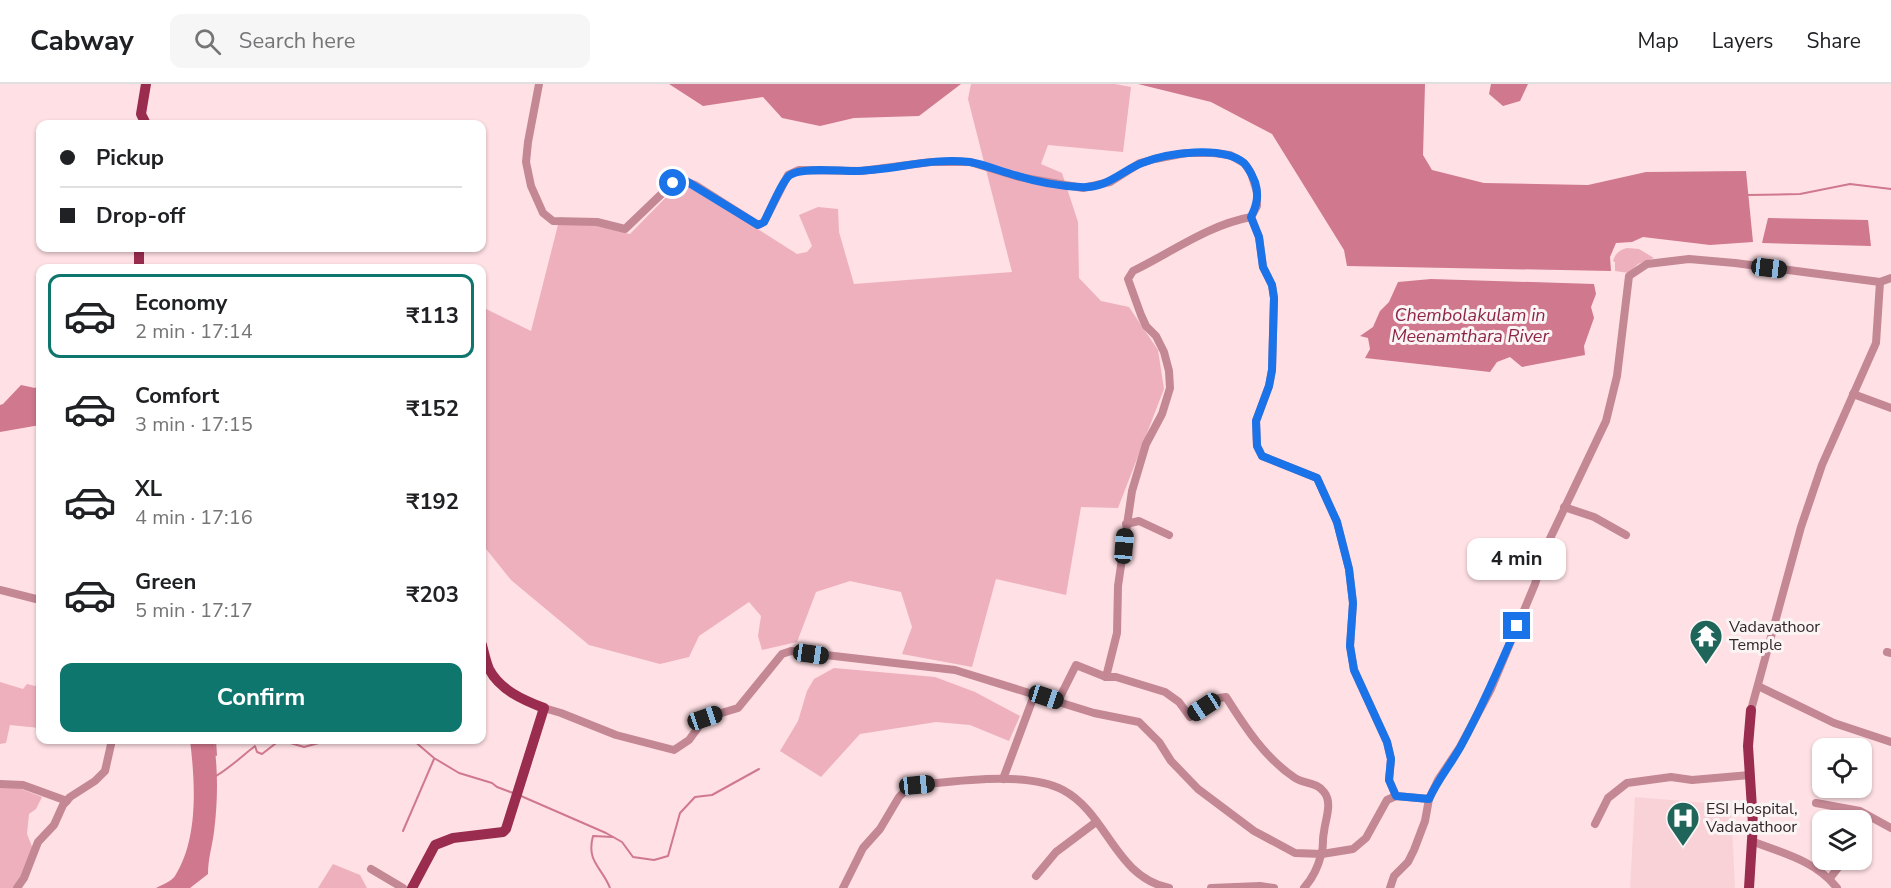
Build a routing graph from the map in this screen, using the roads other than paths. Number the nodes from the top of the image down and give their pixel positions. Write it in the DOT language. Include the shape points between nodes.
graph roads {
  1 [pos="146,84"];
  2 [pos="539,84"];
  3 [pos="144,120"];
  4 [pos="1251,217"];
  5 [pos="1891,278"];
  6 [pos="1880,282"];
  7 [pos="1853,394"];
  8 [pos="1891,408"];
  9 [pos="1564,507"];
  10 [pos="1126,524"];
  11 [pos="1169,535"];
  12 [pos="1626,535"];
  13 [pos="0,590"];
  14 [pos="36,600"];
  15 [pos="486,658"];
  16 [pos="1106,676"];
  17 [pos="1758,686"];
  18 [pos="1035,693"];
  19 [pos="1058,701"];
  20 [pos="544,708"];
  21 [pos="1752,710"];
  22 [pos="1891,742"];
  23 [pos="111,744"];
  24 [pos="1750,775"];
  25 [pos="1003,779"];
  26 [pos="0,784"];
  27 [pos="1396,796"];
  28 [pos="1429,799"];
  29 [pos="67,801"];
  30 [pos="1816,803"];
  31 [pos="1839,810"];
  32 [pos="1872,821"];
  33 [pos="1096,822"];
  34 [pos="1594,824"];
  35 [pos="1891,828"];
  36 [pos="1751,841"];
  37 [pos="1322,854"];
  38 [pos="371,869"];
  39 [pos="1836,870"];
  40 [pos="1036,876"];
  41 [pos="1830,878"];
  42 [pos="17,888"];
  43 [pos="403,888"];
  44 [pos="412,888"];
  45 [pos="843,888"];
  46 [pos="1170,888"];
  47 [pos="1211,888"];
  48 [pos="1274,888"];
  49 [pos="1304,888"];
  50 [pos="1390,888"];
  51 [pos="1749,888"];
  52 [pos="1838,888"];
  1 -- 3 [label="main road" via="141,114"];
  2 -- 4 [label="street" via="526,162 543,213 553,221 597,222 625,229 680,179 758,225 764,222 788,175 799,171 861,171 932,162 970,162 1019,177 1083,188 1110,182 1140,163 1186,153 1230,155 1244,163 1257,192 1257,206"];
  4 -- 10 [label="street" via="1197,235 1133,271 1128,279 1146,326 1164,352 1170,388 1135,477"];
  4 -- 27 [label="street" via="1274,298 1273,359 1269,386 1256,421 1257,446 1262,456 1317,478 1337,522 1353,603 1350,646 1354,670 1387,742 1391,759 1389,780"];
  5 -- 6 [label="street"];
  6 -- 7 [label="street" via="1876,343"];
  6 -- 9 [label="street" via="1689,259 1638,268 1629,276 1617,376 1606,421"];
  7 -- 8 [label="street"];
  7 -- 17 [label="street" via="1822,465 1801,527"];
  9 -- 12 [label="street" via="1594,517"];
  9 -- 28 [label="street" via="1491,689"];
  10 -- 11 [label="street" via="1139,521"];
  10 -- 16 [label="street" via="1117,633"];
  13 -- 14 [label="street"];
  15 -- 20 [label="main road" via="498,682 521,699"];
  16 -- 19 [label="street" via="1076,665"];
  16 -- 37 [label="street" via="1165,692 1190,717 1226,697 1268,756 1297,779 1326,793 1328,810"];
  17 -- 21 [label="street"];
  17 -- 22 [label="street" via="1834,723"];
  18 -- 19 [label="street"];
  18 -- 20 [label="street" via="955,670 791,651 782,654 738,708 705,718 689,740 674,750 616,735"];
  18 -- 25 [label="street"];
  19 -- 37 [label="street" via="1139,722 1198,789 1227,813 1295,853"];
  20 -- 44 [label="main road" via="503,832 453,838 435,845"];
  21 -- 24 [label="main road"];
  23 -- 29 [label="street" via="105,771"];
  24 -- 34 [label="street" via="1692,780 1671,777 1627,783 1608,798"];
  24 -- 36 [label="main road"];
  25 -- 33 [label="street" via="1060,789 1089,811"];
  25 -- 45 [label="street" via="917,785 904,792 863,848"];
  26 -- 29 [label="street" via="23,785"];
  27 -- 28 [label="street"];
  27 -- 37 [label="street" via="1387,800 1366,838 1353,849"];
  28 -- 50 [label="street" via="1425,821 1408,862 1394,876"];
  29 -- 42 [label="street" via="54,825 38,842"];
  30 -- 31 [label="street"];
  32 -- 35 [label="street"];
  33 -- 40 [label="street" via="1056,852"];
  33 -- 46 [label="street" via="1118,854 1139,875"];
  36 -- 41 [label="street" via="1816,867"];
  36 -- 51 [label="main road"];
  37 -- 49 [label="street"];
  38 -- 43 [label="street"];
  39 -- 41 [label="street"];
  41 -- 52 [label="street"];
  47 -- 48 [label="street"];
}
